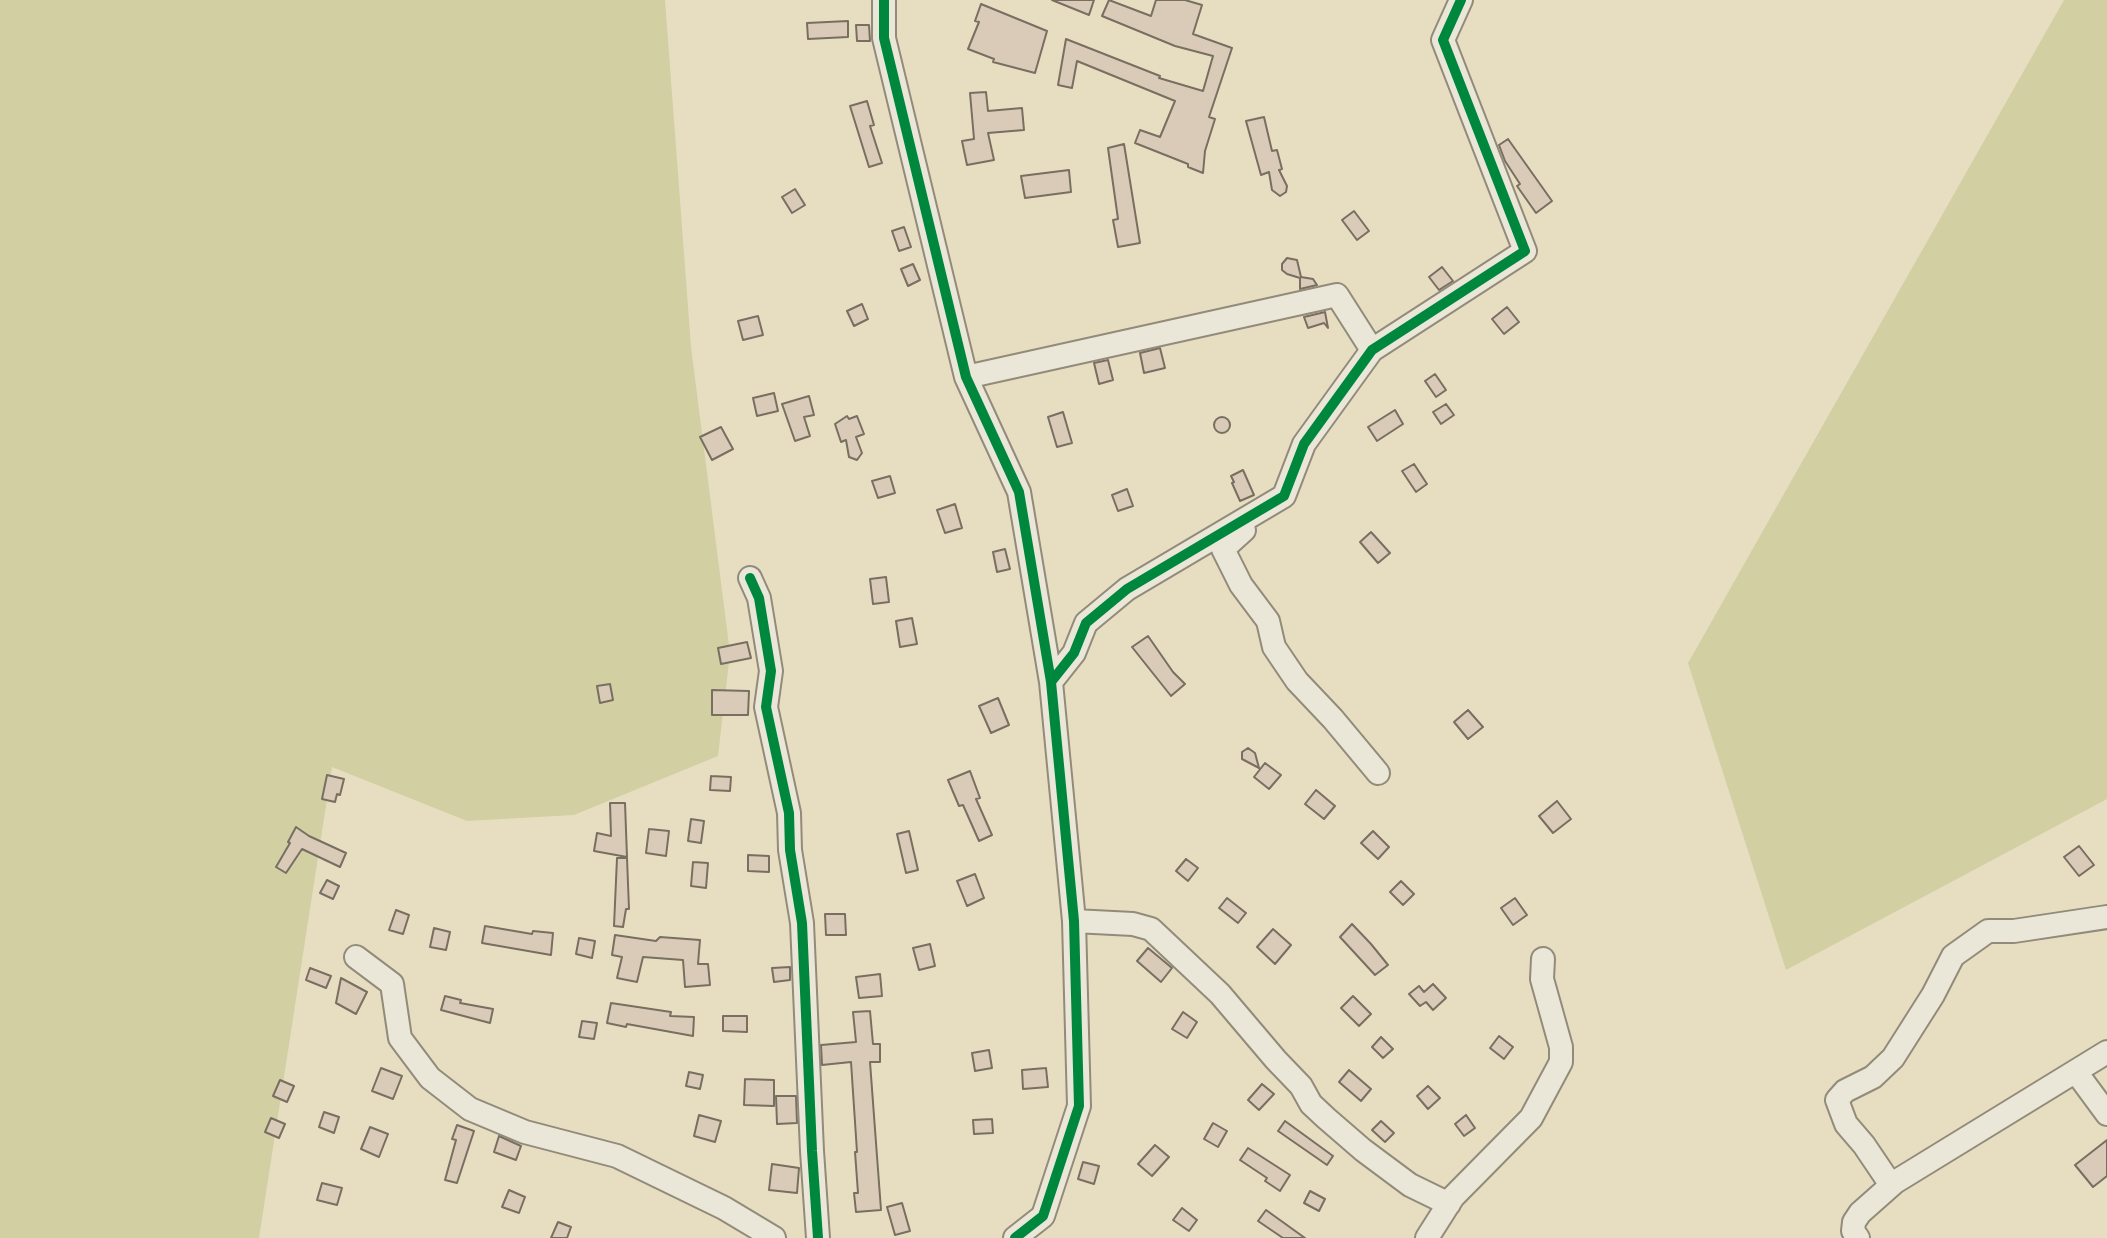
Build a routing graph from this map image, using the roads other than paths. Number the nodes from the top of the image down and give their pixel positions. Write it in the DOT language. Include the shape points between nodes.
graph roads {
  1 [pos="884,0"];
  2 [pos="1461,0"];
  3 [pos="1372,350"];
  4 [pos="966,377"];
  5 [pos="1284,496"];
  6 [pos="750,578"];
  7 [pos="1051,682"];
  8 [pos="1378,773"];
  9 [pos="2107,917"];
  10 [pos="1074,921"];
  11 [pos="356,957"];
  12 [pos="1543,959"];
  13 [pos="2107,1052"];
  14 [pos="2076,1072"];
  15 [pos="2107,1114"];
  16 [pos="1891,1185"];
  17 [pos="1449,1204"];
  18 [pos="774,1238"];
  19 [pos="818,1238"];
  20 [pos="1015,1238"];
  21 [pos="1427,1238"];
  22 [pos="1858,1238"];
  1 -- 4 [label="street" via="884,38"];
  2 -- 3 [label="street" via="1443,40 1525,251"];
  3 -- 4 [label="street" via="1337,295"];
  3 -- 5 [label="street" via="1304,444"];
  4 -- 7 [label="street" via="1019,492"];
  5 -- 7 [label="street" via="1127,589 1086,623 1074,653"];
  5 -- 8 [label="street" via="1223,549 1268,621 1274,647 1297,681"];
  6 -- 19 [label="street" via="759,598 771,671 766,707 789,813 802,923"];
  7 -- 10 [label="street"];
  9 -- 16 [label="street" via="1988,931 1953,956 1893,1058 1837,1100 1846,1124"];
  10 -- 17 [label="street" via="1151,929 1232,1007 1311,1104 1410,1185"];
  10 -- 20 [label="street" via="1079,1106 1043,1216"];
  11 -- 18 [label="street" via="392,984 400,1038 430,1078 470,1109 525,1132 617,1156"];
  12 -- 17 [label="street" via="1542,979 1561,1062 1531,1118"];
  13 -- 14 [label="street"];
  14 -- 15 [label="street"];
  14 -- 16 [label="street"];
  16 -- 22 [label="street" via="1854,1222"];
  17 -- 21 [label="street"];
}
